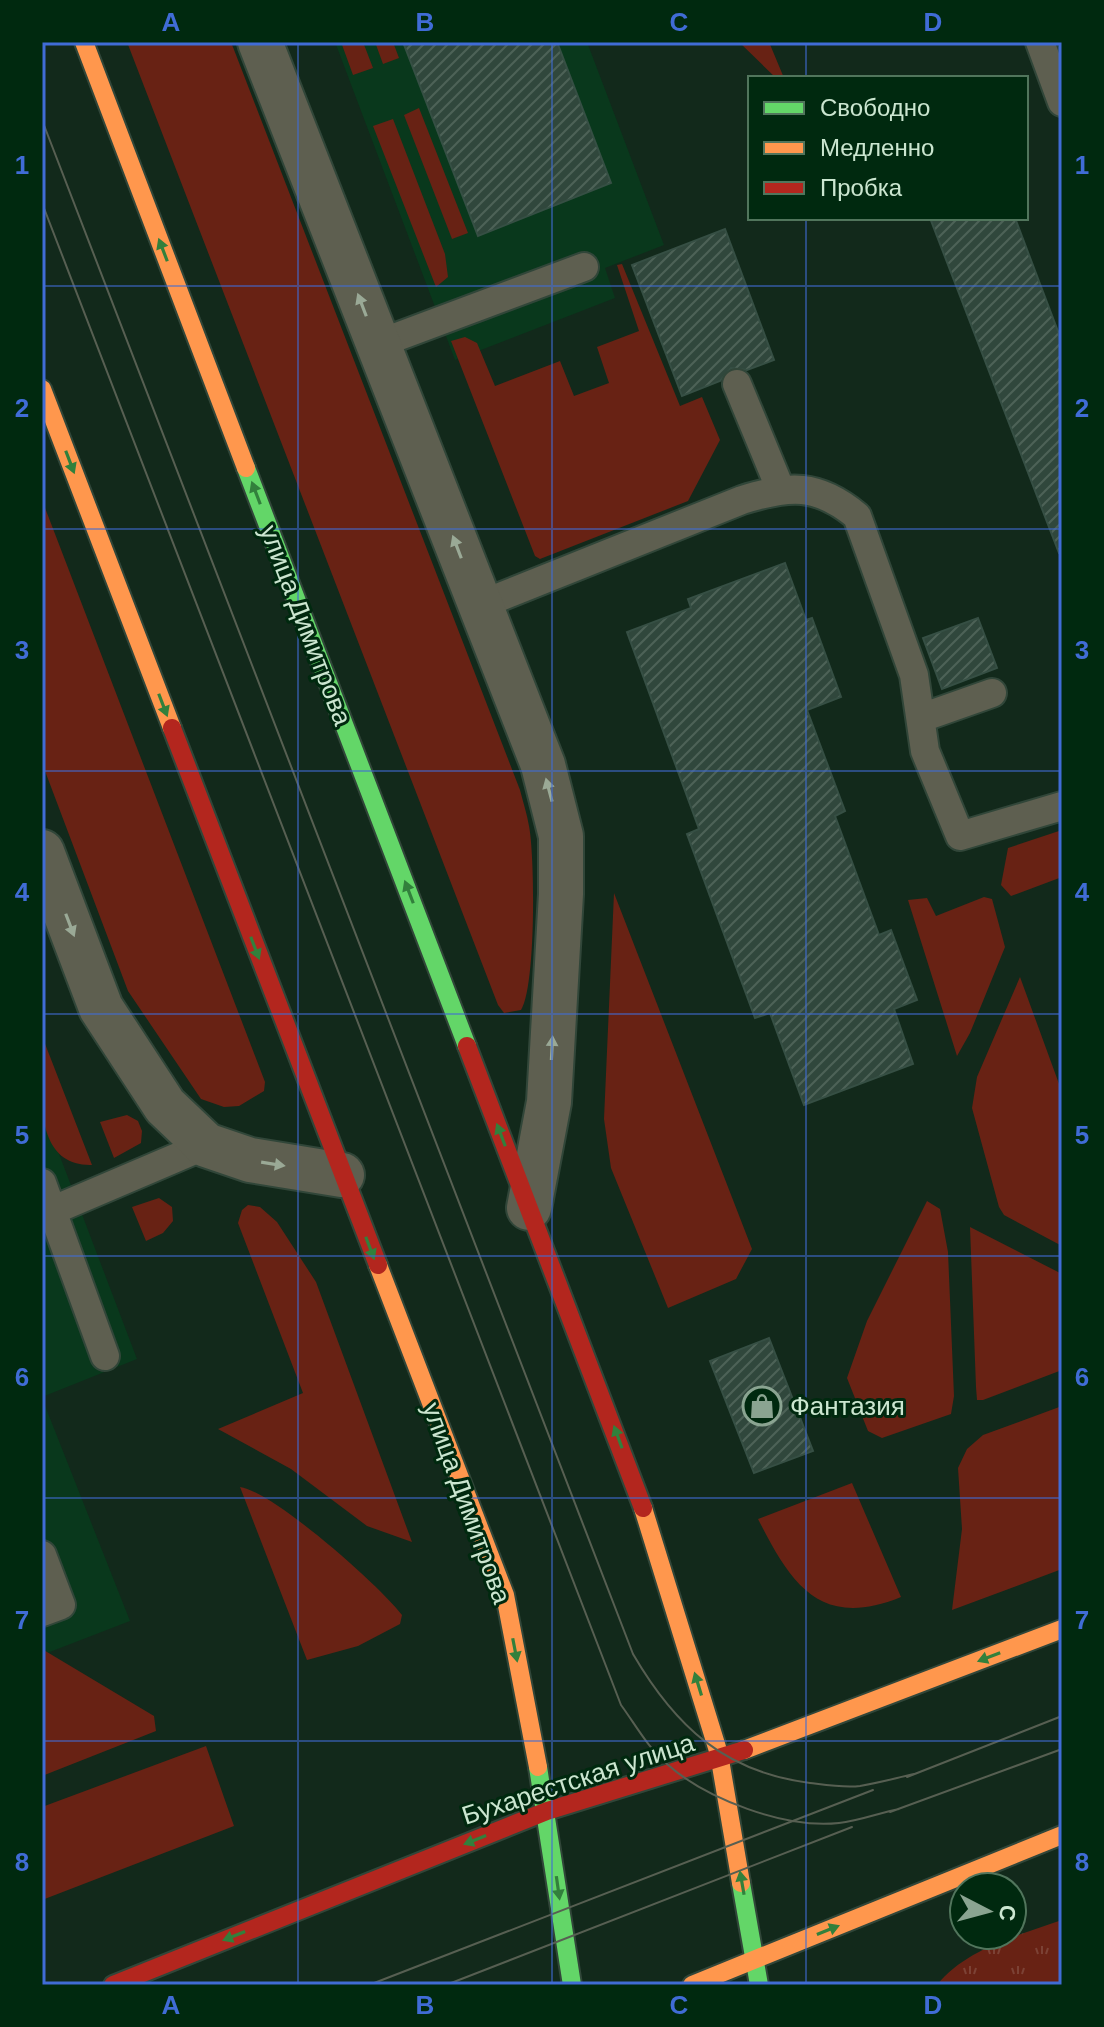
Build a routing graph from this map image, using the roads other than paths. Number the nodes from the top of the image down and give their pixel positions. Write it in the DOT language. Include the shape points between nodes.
graph roads {
  1 [pos="84,42"];
  2 [pos="260,42"];
  3 [pos="1040,42"];
  4 [pos="1062,102"];
  5 [pos="584,267"];
  6 [pos="378,344"];
  7 [pos="737,384"];
  8 [pos="42,389"];
  9 [pos="780,488"];
  10 [pos="480,605"];
  11 [pos="992,693"];
  12 [pos="921,718"];
  13 [pos="1062,806"];
  14 [pos="42,852"];
  15 [pos="206,1145"];
  16 [pos="342,1175"];
  17 [pos="42,1183"];
  18 [pos="529,1208"];
  19 [pos="47,1213"];
  20 [pos="105,1356"];
  21 [pos="42,1555"];
  22 [pos="42,1612"];
  23 [pos="1062,1629"];
  24 [pos="720,1759"];
  25 [pos="547,1811"];
  26 [pos="1062,1835"];
  27 [pos="755,1959"];
  28 [pos="113,1985"];
  29 [pos="572,1985"];
  30 [pos="692,1985"];
  31 [pos="759,1985"];
  18 -- 1 [label="street, улица Димитрова, one-way"];
  6 -- 2 [label="street, one-way"];
  3 -- 4 [label="lane"];
  5 -- 6 [label="lane"];
  10 -- 6 [label="street, one-way"];
  7 -- 9 [label="lane"];
  8 -- 16 [label="street, улица Димитрова, one-way"];
  9 -- 10 [label="lane"];
  9 -- 12 [label="lane" via="809,489 837,500 857,516 914,675"];
  18 -- 10 [label="street, one-way" via="549,1102 561,836 543,765"];
  11 -- 12 [label="lane"];
  12 -- 13 [label="lane" via="925,751 960,836"];
  14 -- 15 [label="street, one-way" via="101,1008 165,1106"];
  15 -- 16 [label="street, one-way" via="250,1160"];
  15 -- 19 [label="lane"];
  16 -- 25 [label="street, улица Димитрова, one-way" via="505,1595"];
  17 -- 19 [label="lane"];
  24 -- 18 [label="street, улица Димитрова, one-way" via="655,1540"];
  19 -- 20 [label="lane"];
  21 -- 22 [label="lane" via="61,1605"];
  23 -- 24 [label="street, Бухарестская улица, one-way"];
  24 -- 25 [label="street, Бухарестская улица"];
  27 -- 24 [label="street, улица Димитрова, one-way"];
  25 -- 28 [label="street, Бухарестская улица, one-way"];
  25 -- 29 [label="street, улица Димитрова, one-way"];
  27 -- 26 [label="street, one-way"];
  27 -- 30 [label="street"];
  27 -- 31 [label="street, улица Димитрова"];
}
